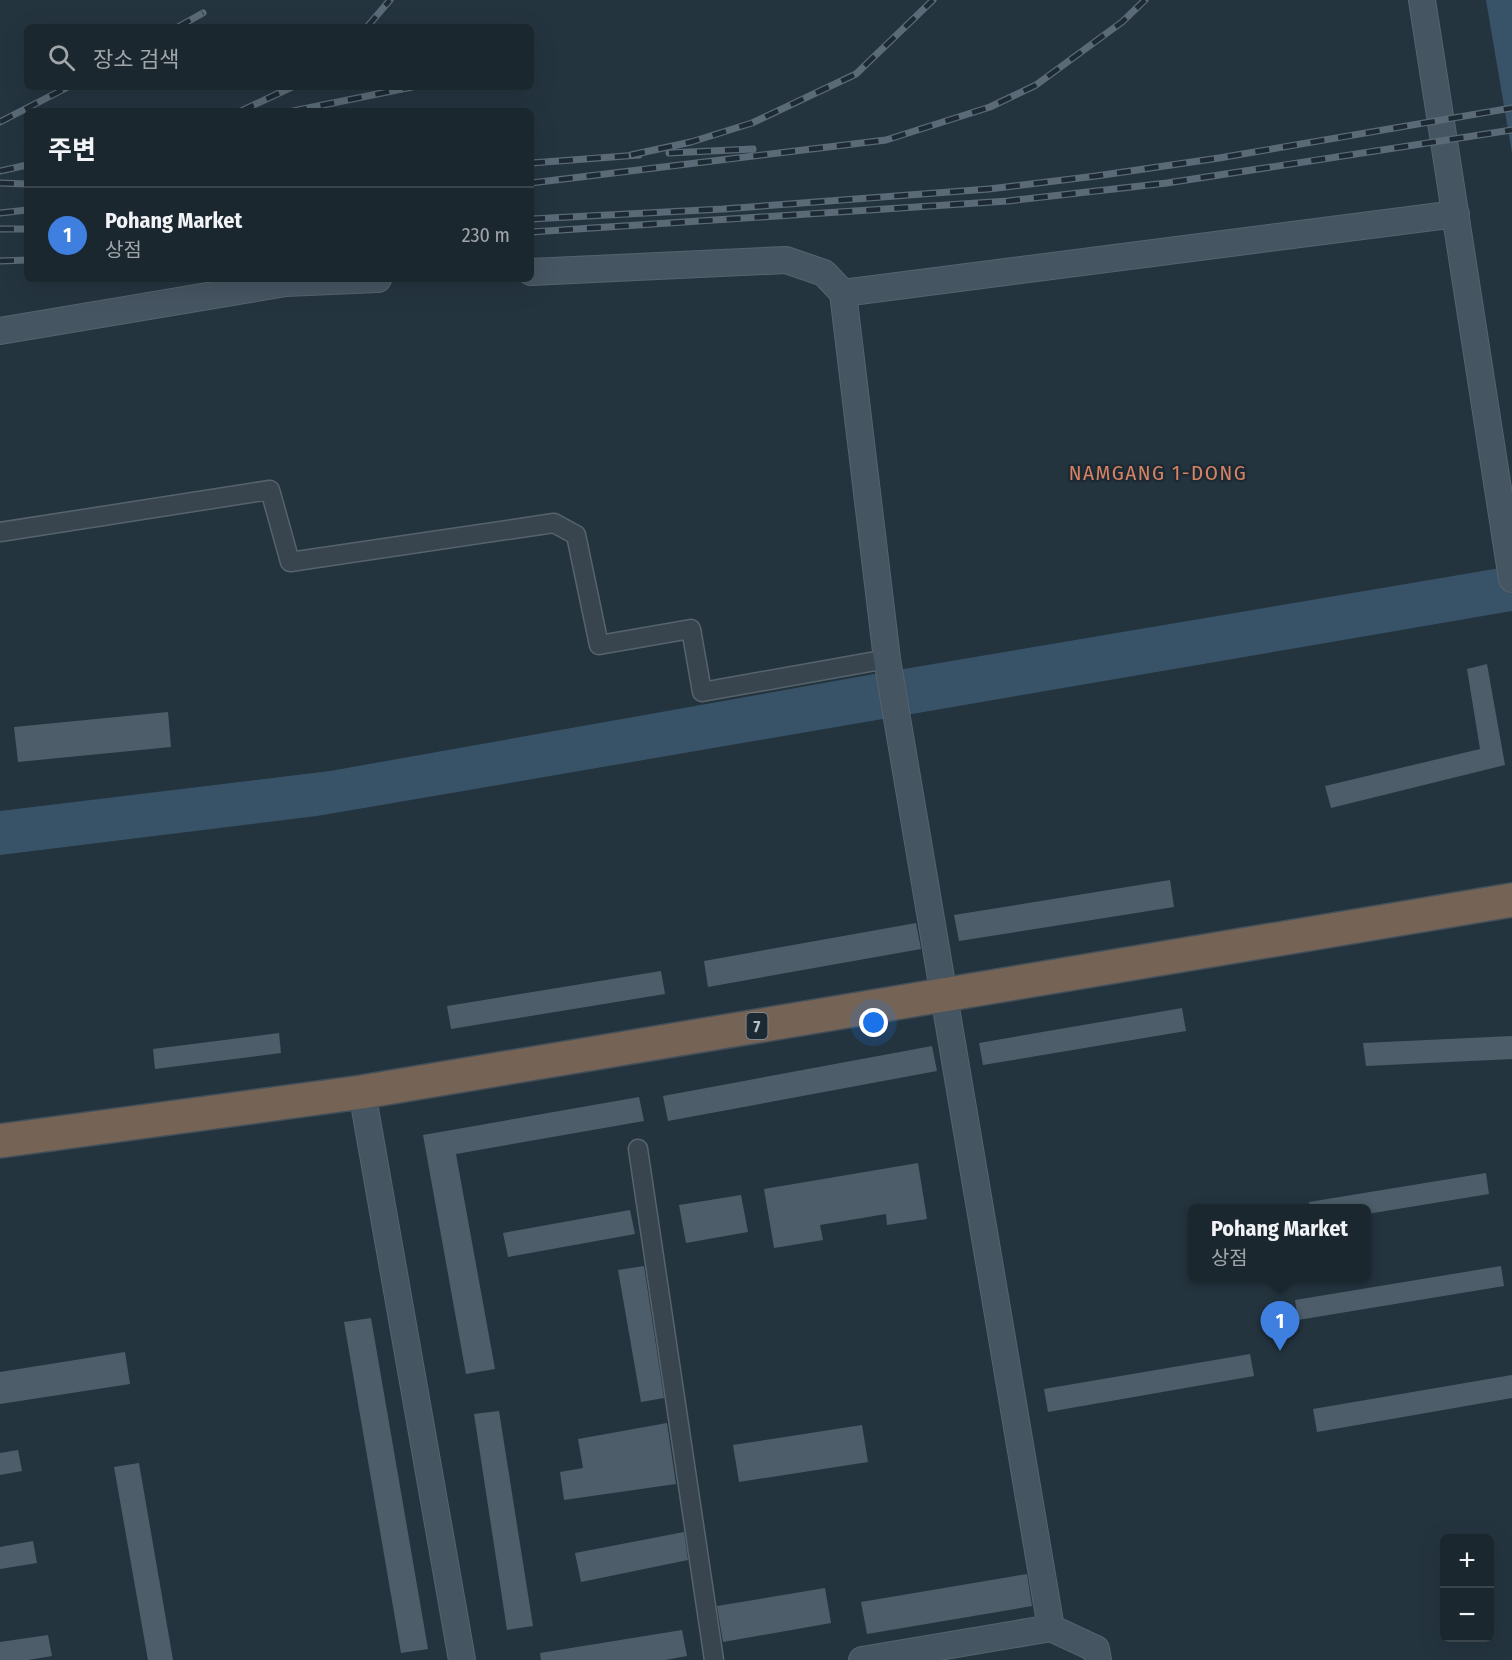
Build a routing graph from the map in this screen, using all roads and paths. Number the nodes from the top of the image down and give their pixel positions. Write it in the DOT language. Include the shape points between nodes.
graph roads {
  1 [pos="1422,0"];
  2 [pos="1456,214"];
  3 [pos="534,272"];
  4 [pos="309,282"];
  5 [pos="843,293"];
  6 [pos="0,331"];
  7 [pos="0,532"];
  8 [pos="1510,568"];
  9 [pos="887,659"];
  10 [pos="1512,900"];
  11 [pos="943,995"];
  12 [pos="362,1092"];
  13 [pos="0,1141"];
  14 [pos="638,1149"];
  15 [pos="1051,1628"];
  16 [pos="462,1660"];
  17 [pos="714,1660"];
  18 [pos="862,1660"];
  19 [pos="1098,1660"];
  1 -- 2 [label="street"];
  2 -- 5 [label="street"];
  2 -- 8 [label="street"];
  3 -- 5 [label="street" via="786,260 824,273"];
  4 -- 6 [label="street"];
  5 -- 9 [label="street"];
  7 -- 9 [label="street" via="270,490 290,562 554,523 576,535 599,645 691,629 702,692"];
  9 -- 11 [label="street"];
  10 -- 11 [label="highway, 7"];
  11 -- 12 [label="highway, 7"];
  11 -- 15 [label="street"];
  12 -- 13 [label="highway, 7"];
  12 -- 16 [label="street"];
  14 -- 17 [label="street"];
  15 -- 18 [label="street"];
  15 -- 19 [label="street" via="1096,1649"];
}
